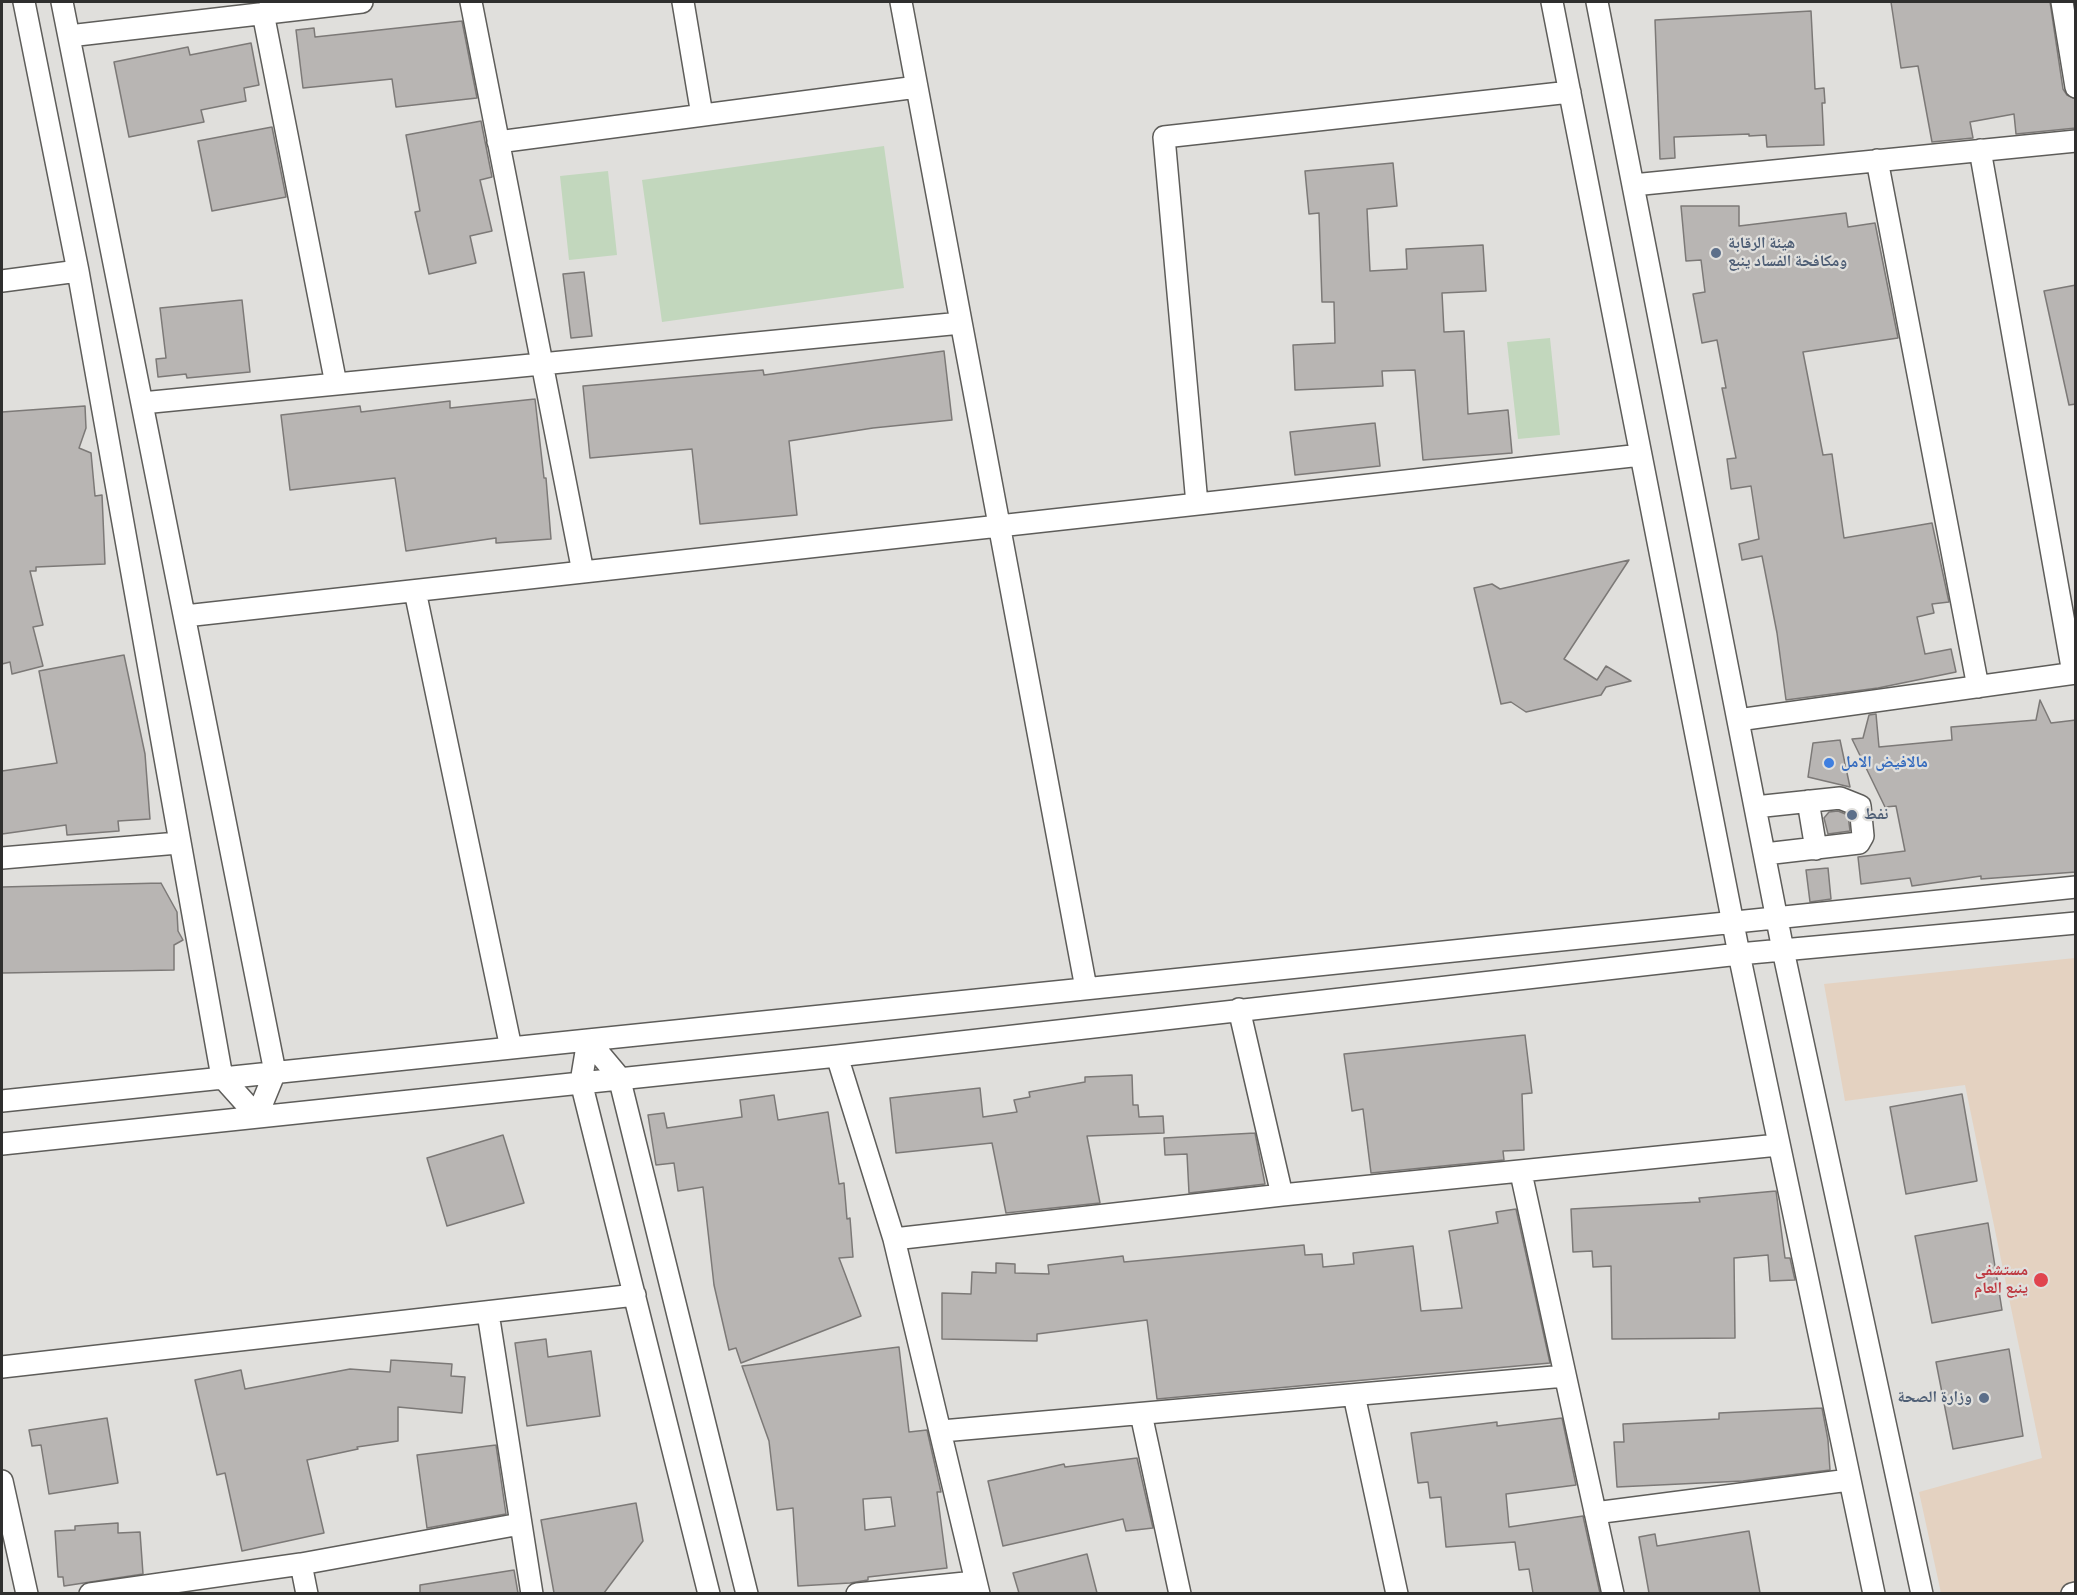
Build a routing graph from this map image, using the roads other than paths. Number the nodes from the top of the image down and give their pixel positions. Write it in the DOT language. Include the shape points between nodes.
graph roads {
  1 [pos="24,2"];
  2 [pos="62,2"];
  3 [pos="362,2"];
  4 [pos="471,2"];
  5 [pos="683,2"];
  6 [pos="901,2"];
  7 [pos="1552,2"];
  8 [pos="1597,2"];
  9 [pos="2062,2"];
  10 [pos="263,13"];
  11 [pos="69,36"];
  12 [pos="917,87"];
  13 [pos="2076,87"];
  14 [pos="1570,92"];
  15 [pos="702,115"];
  16 [pos="2076,141"];
  17 [pos="498,142"];
  18 [pos="1980,150"];
  19 [pos="1877,160"];
  20 [pos="1633,185"];
  21 [pos="78,271"];
  22 [pos="2,281"];
  23 [pos="961,323"];
  24 [pos="542,364"];
  25 [pos="336,384"];
  26 [pos="142,403"];
  27 [pos="1641,455"];
  28 [pos="1197,504"];
  29 [pos="999,526"];
  30 [pos="583,572"];
  31 [pos="415,591"];
  32 [pos="185,616"];
  33 [pos="2074,673"];
  34 [pos="1978,687"];
  35 [pos="1738,720"];
  36 [pos="1808,801"];
  37 [pos="1755,807"];
  38 [pos="178,843"];
  39 [pos="1816,849"];
  40 [pos="1764,854"];
  41 [pos="2,858"];
  42 [pos="2076,887"];
  43 [pos="1776,916"];
  44 [pos="1732,921"];
  45 [pos="2076,923"];
  46 [pos="1783,950"];
  47 [pos="1739,954"];
  48 [pos="1086,988"];
  49 [pos="1239,1010"];
  50 [pos="588,1040"];
  51 [pos="511,1048"];
  52 [pos="837,1056"];
  53 [pos="275,1071"];
  54 [pos="222,1077"];
  55 [pos="619,1077"];
  56 [pos="581,1082"];
  57 [pos="2,1101"];
  58 [pos="257,1116"];
  59 [pos="2,1144"];
  60 [pos="1778,1145"];
  61 [pos="1521,1173"];
  62 [pos="1282,1195"];
  63 [pos="894,1239"];
  64 [pos="635,1295"];
  65 [pos="488,1313"];
  66 [pos="2,1367"];
  67 [pos="1565,1376"];
  68 [pos="1354,1395"];
  69 [pos="1141,1414"];
  70 [pos="942,1431"];
  71 [pos="1849,1480"];
  72 [pos="2,1481"];
  73 [pos="1595,1513"];
  74 [pos="520,1524"];
  75 [pos="301,1564"];
  76 [pos="977,1588"];
  77 [pos="27,1593"];
  78 [pos="90,1593"];
  79 [pos="307,1593"];
  80 [pos="532,1593"];
  81 [pos="709,1593"];
  82 [pos="747,1593"];
  83 [pos="856,1593"];
  84 [pos="1180,1593"];
  85 [pos="1397,1593"];
  86 [pos="1613,1593"];
  87 [pos="1874,1593"];
  88 [pos="1922,1593"];
  1 -- 21 [label="street"];
  2 -- 11 [label="street"];
  3 -- 10 [label="street"];
  4 -- 17 [label="street"];
  5 -- 15 [label="street"];
  6 -- 12 [label="street"];
  7 -- 14 [label="street"];
  8 -- 20 [label="street"];
  9 -- 13 [label="street"];
  10 -- 11 [label="street"];
  10 -- 25 [label="street"];
  11 -- 26 [label="street"];
  12 -- 15 [label="street"];
  12 -- 23 [label="street"];
  14 -- 27 [label="street"];
  14 -- 28 [label="street" via="1164,137"];
  15 -- 17 [label="street"];
  16 -- 18 [label="street"];
  17 -- 24 [label="street"];
  18 -- 19 [label="street"];
  18 -- 33 [label="street"];
  19 -- 20 [label="street"];
  19 -- 34 [label="street"];
  20 -- 35 [label="street"];
  21 -- 22 [label="street"];
  21 -- 38 [label="street"];
  23 -- 24 [label="street"];
  23 -- 29 [label="street"];
  24 -- 25 [label="street"];
  24 -- 30 [label="street"];
  25 -- 26 [label="street"];
  26 -- 32 [label="street"];
  27 -- 28 [label="street"];
  27 -- 44 [label="street"];
  28 -- 29 [label="street"];
  29 -- 30 [label="street"];
  29 -- 48 [label="street"];
  30 -- 31 [label="street"];
  31 -- 32 [label="street"];
  31 -- 51 [label="street"];
  32 -- 53 [label="street"];
  33 -- 34 [label="street"];
  34 -- 35 [label="street"];
  35 -- 37 [label="street"];
  36 -- 37 [label="street"];
  36 -- 39 [label="street"];
  36 -- 39 [label="street" via="1840,798 1860,806 1863,836 1859,843"];
  37 -- 40 [label="street"];
  38 -- 41 [label="street"];
  38 -- 54 [label="street"];
  39 -- 40 [label="street"];
  40 -- 43 [label="street"];
  42 -- 43 [label="street"];
  43 -- 44 [label="street"];
  43 -- 46 [label="street"];
  44 -- 47 [label="street"];
  44 -- 48 [label="street"];
  45 -- 46 [label="street"];
  46 -- 47 [label="street"];
  46 -- 88 [label="street"];
  47 -- 49 [label="street"];
  47 -- 60 [label="street"];
  48 -- 50 [label="street"];
  49 -- 52 [label="street"];
  49 -- 62 [label="street"];
  50 -- 51 [label="street"];
  50 -- 55 [label="street"];
  50 -- 56 [label="street"];
  51 -- 53 [label="street"];
  52 -- 55 [label="street"];
  52 -- 63 [label="street"];
  53 -- 54 [label="street"];
  53 -- 58 [label="street"];
  54 -- 57 [label="street"];
  54 -- 58 [label="street"];
  55 -- 56 [label="street"];
  55 -- 82 [label="street"];
  56 -- 58 [label="street"];
  56 -- 64 [label="street"];
  58 -- 59 [label="street"];
  60 -- 61 [label="street"];
  60 -- 71 [label="street"];
  61 -- 62 [label="street"];
  61 -- 67 [label="street"];
  62 -- 63 [label="street"];
  63 -- 70 [label="street"];
  64 -- 65 [label="street"];
  64 -- 81 [label="street"];
  65 -- 66 [label="street"];
  65 -- 74 [label="street"];
  67 -- 68 [label="street"];
  67 -- 73 [label="street"];
  68 -- 69 [label="street"];
  68 -- 85 [label="street"];
  69 -- 70 [label="street"];
  69 -- 84 [label="street"];
  70 -- 76 [label="street"];
  71 -- 73 [label="street"];
  71 -- 87 [label="street"];
  72 -- 77 [label="street"];
  73 -- 86 [label="street"];
  74 -- 75 [label="street"];
  74 -- 80 [label="street"];
  75 -- 78 [label="street"];
  75 -- 79 [label="street"];
  76 -- 83 [label="street"];
}
